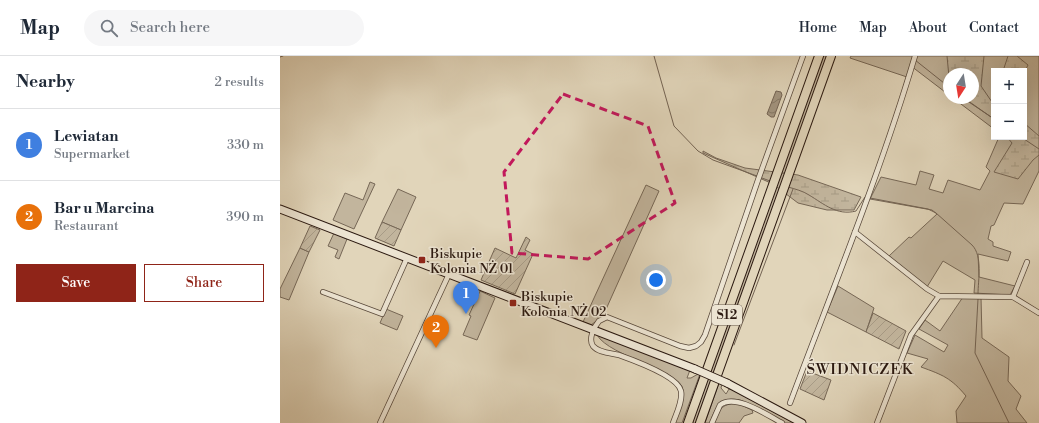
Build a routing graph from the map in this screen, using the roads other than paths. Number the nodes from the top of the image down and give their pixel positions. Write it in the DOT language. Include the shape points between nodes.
graph roads {
  1 [pos="803,56"];
  2 [pos="819,56"];
  3 [pos="831,56"];
  4 [pos="915,56"];
  5 [pos="280,209"];
  6 [pos="855,232"];
  7 [pos="407,258"];
  8 [pos="1027,262"];
  9 [pos="449,274"];
  10 [pos="323,292"];
  11 [pos="939,296"];
  12 [pos="1013,297"];
  13 [pos="1039,313"];
  14 [pos="594,330"];
  15 [pos="790,403"];
  16 [pos="380,423"];
  17 [pos="673,423"];
  18 [pos="688,423"];
  19 [pos="700,423"];
  20 [pos="712,423"];
  21 [pos="782,423"];
  22 [pos="802,423"];
  23 [pos="877,423"];
  1 -- 14 [label="street" via="719,298 701,342 693,347 680,346 607,317 599,321"];
  2 -- 18 [label="highway, S12"];
  3 -- 19 [label="highway, S12"];
  4 -- 6 [label="street" via="898,113"];
  5 -- 7 [label="street"];
  6 -- 11 [label="street"];
  6 -- 15 [label="street"];
  7 -- 9 [label="street"];
  7 -- 10 [label="street" via="382,314"];
  8 -- 12 [label="street"];
  9 -- 14 [label="street"];
  9 -- 16 [label="street"];
  11 -- 12 [label="street"];
  11 -- 23 [label="street" via="913,331"];
  12 -- 13 [label="street"];
  14 -- 17 [label="street" via="591,342 597,349 649,368 679,385 681,399"];
  14 -- 22 [label="street, bridge" via="727,383"];
  20 -- 21 [label="street" via="720,406 731,401 741,402"];
}
